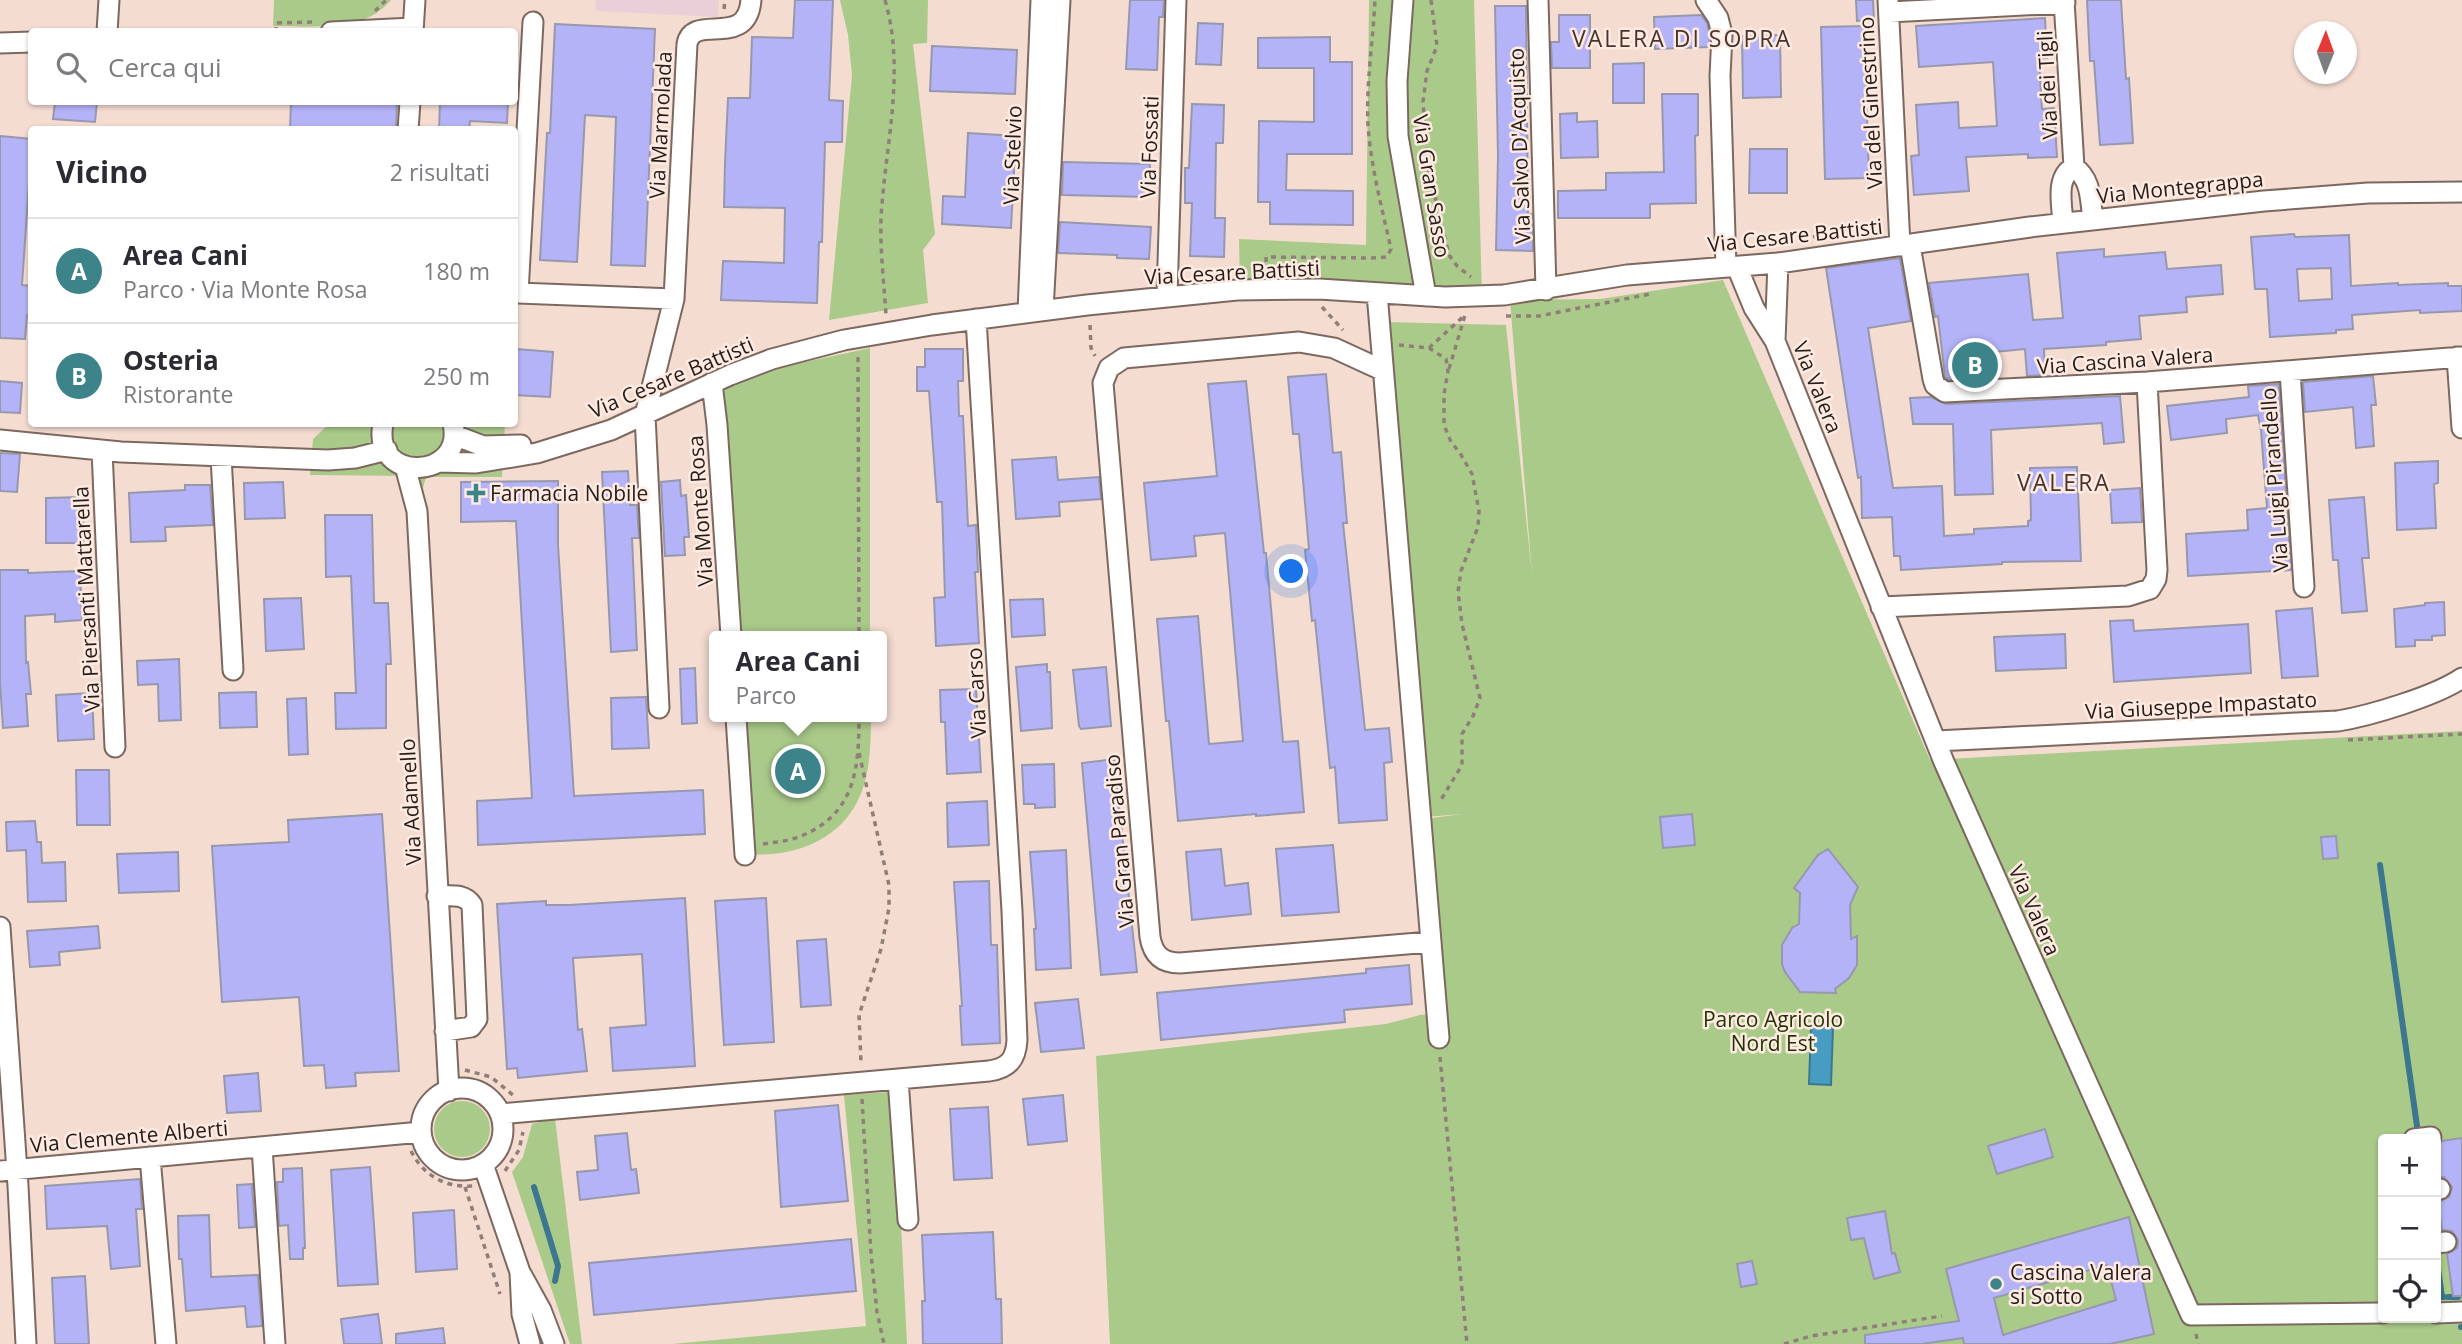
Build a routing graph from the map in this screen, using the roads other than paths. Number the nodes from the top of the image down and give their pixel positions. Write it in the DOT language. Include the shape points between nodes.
graph roads {
  1 [pos="109,0"];
  2 [pos="415,0"];
  3 [pos="751,0"];
  4 [pos="1041,0"];
  5 [pos="1060,0"];
  6 [pos="1176,0"];
  7 [pos="1404,0"];
  8 [pos="1538,0"];
  9 [pos="1706,0"];
  10 [pos="1718,0"];
  11 [pos="2064,1"];
  12 [pos="1889,6"];
  13 [pos="533,22"];
  14 [pos="107,28"];
  15 [pos="413,28"];
  16 [pos="28,42"];
  17 [pos="0,44"];
  18 [pos="410,105"];
  19 [pos="408,126"];
  20 [pos="2074,167"];
  21 [pos="2462,192"];
  22 [pos="2092,220"];
  23 [pos="2063,223"];
  24 [pos="1905,245"];
  25 [pos="1778,263"];
  26 [pos="1732,267"];
  27 [pos="1546,290"];
  28 [pos="1377,293"];
  29 [pos="1167,296"];
  30 [pos="1426,296"];
  31 [pos="674,299"];
  32 [pos="1036,311"];
  33 [pos="976,319"];
  34 [pos="1775,341"];
  35 [pos="2460,357"];
  36 [pos="1382,370"];
  37 [pos="2290,371"];
  38 [pos="2147,382"];
  39 [pos="712,383"];
  40 [pos="645,415"];
  41 [pos="383,427"];
  42 [pos="2462,428"];
  43 [pos="453,429"];
  44 [pos="0,440"];
  45 [pos="581,440"];
  46 [pos="102,450"];
  47 [pos="387,450"];
  48 [pos="221,457"];
  49 [pos="433,465"];
  50 [pos="405,466"];
  51 [pos="417,511"];
  52 [pos="2304,587"];
  53 [pos="1881,607"];
  54 [pos="731,631"];
  55 [pos="233,670"];
  56 [pos="2462,678"];
  57 [pos="659,708"];
  58 [pos="736,722"];
  59 [pos="1936,741"];
  60 [pos="115,747"];
  61 [pos="744,848"];
  62 [pos="437,896"];
  63 [pos="0,928"];
  64 [pos="1430,942"];
  65 [pos="445,1031"];
  66 [pos="1438,1038"];
  67 [pos="898,1079"];
  68 [pos="449,1091"];
  69 [pos="500,1114"];
  70 [pos="421,1132"];
  71 [pos="262,1147"];
  72 [pos="150,1157"];
  73 [pos="9,1169"];
  74 [pos="486,1173"];
  75 [pos="908,1220"];
  76 [pos="520,1272"];
  77 [pos="2462,1312"];
  78 [pos="2378,1313"];
  79 [pos="2441,1313"];
  80 [pos="26,1344"];
  81 [pos="166,1344"];
  82 [pos="275,1344"];
  83 [pos="530,1344"];
  84 [pos="554,1344"];
  1 -- 14 [label="street"];
  2 -- 15 [label="street"];
  3 -- 31 [label="street, Via Marmolada" via="741,24 698,31 687,40"];
  4 -- 32 [label="street, Via Stelvio"];
  5 -- 32 [label="street, Via Stelvio"];
  6 -- 29 [label="street, Via Fossati"];
  7 -- 30 [label="street, Via Gran Sasso" via="1398,136"];
  8 -- 27 [label="street, Via Salvo D'Acquisto"];
  9 -- 10 [label="street"];
  9 -- 26 [label="street" via="1722,34 1720,76"];
  11 -- 12 [label="street"];
  11 -- 20 [label="street, Via dei Tigli"];
  12 -- 24 [label="street, Via del Ginestrino"];
  13 -- 31 [label="street" via="518,293"];
  16 -- 17 [label="street"];
  18 -- 19 [label="street"];
  20 -- 22 [label="street, Via dei Tigli" via="2089,186"];
  20 -- 23 [label="street, Via dei Tigli" via="2062,184"];
  21 -- 22 [label="street, Via Montegrappa" via="2305,197"];
  22 -- 23 [label="street, Via Montegrappa"];
  23 -- 24 [label="street, Via Montegrappa"];
  24 -- 25 [label="street, Via Cesare Battisti"];
  24 -- 38 [label="street, Via Cascina Valera" via="1939,389 1952,393"];
  25 -- 26 [label="street, Via Cesare Battisti"];
  25 -- 34 [label="street, Via Valera"];
  26 -- 27 [label="street, Via Cesare Battisti" via="1618,276"];
  26 -- 34 [label="street, Via Valera"];
  27 -- 30 [label="street, Via Cesare Battisti" via="1480,297"];
  28 -- 29 [label="street, Via Cesare Battisti" via="1266,289"];
  28 -- 30 [label="street, Via Cesare Battisti"];
  28 -- 36 [label="street"];
  29 -- 32 [label="street, Via Cesare Battisti"];
  31 -- 40 [label="street, Via Marmolada"];
  32 -- 33 [label="street, Via Cesare Battisti"];
  33 -- 39 [label="street, Via Cesare Battisti" via="834,342 772,359"];
  33 -- 67 [label="street, Via Carso" via="1012,911 1016,1051 1011,1062 996,1070"];
  34 -- 53 [label="street, Via Valera"];
  35 -- 37 [label="street, Via Cascina Valera"];
  35 -- 42 [label="street"];
  36 -- 64 [label="street"];
  36 -- 64 [label="street, Via Gran Paradiso" via="1334,348 1299,342 1129,357 1118,360 1103,383 1150,937 1156,954 1175,963"];
  37 -- 38 [label="street, Via Cascina Valera"];
  37 -- 52 [label="street, Via Luigi Pirandello"];
  38 -- 53 [label="street" via="2157,570 2150,589 2128,596"];
  39 -- 40 [label="street, Via Cesare Battisti"];
  39 -- 54 [label="street, Via Monte Rosa"];
  40 -- 45 [label="street, Via Cesare Battisti"];
  40 -- 57 [label="street, Via Marmolada"];
  41 -- 47 [label="street"];
  43 -- 45 [label="street, Via Cesare Battisti" via="477,445"];
  43 -- 49 [label="street, Via Adamello" via="449,450"];
  44 -- 46 [label="street"];
  45 -- 49 [label="street, Via Cesare Battisti" via="537,453"];
  46 -- 48 [label="street"];
  46 -- 60 [label="street, Via Piersanti Mattarella"];
  47 -- 48 [label="street" via="333,460"];
  47 -- 50 [label="street"];
  48 -- 55 [label="street"];
  49 -- 50 [label="street, Via Cesare Battisti"];
  49 -- 51 [label="street, Via Adamello"];
  50 -- 51 [label="street, Via Adamello"];
  51 -- 62 [label="street, Via Adamello"];
  53 -- 59 [label="street, Via Valera"];
  56 -- 59 [label="street, Via Giuseppe Impastato" via="2368,715 2337,721"];
  58 -- 61 [label="street"];
  59 -- 78 [label="street, Via Valera" via="2191,1315"];
  62 -- 65 [label="street, Via Adamello"];
  62 -- 65 [label="street" via="462,896 472,905 477,1019 471,1027"];
  63 -- 73 [label="street"];
  64 -- 66 [label="street"];
  65 -- 68 [label="street, Via Adamello"];
  67 -- 69 [label="street"];
  67 -- 75 [label="street"];
  68 -- 69 [label="street" via="465,1088 481,1093"];
  68 -- 70 [label="street" via="427,1108"];
  69 -- 74 [label="street" via="503,1130"];
  70 -- 71 [label="street, Via Clemente Alberti"];
  70 -- 74 [label="street" via="428,1152 443,1165"];
  71 -- 72 [label="street, Via Clemente Alberti"];
  71 -- 82 [label="street"];
  72 -- 73 [label="street, Via Clemente Alberti"];
  72 -- 81 [label="street"];
  73 -- 80 [label="street"];
  74 -- 76 [label="street"];
  76 -- 83 [label="street" via="522,1314"];
  76 -- 84 [label="street"];
  77 -- 79 [label="street"];
}
